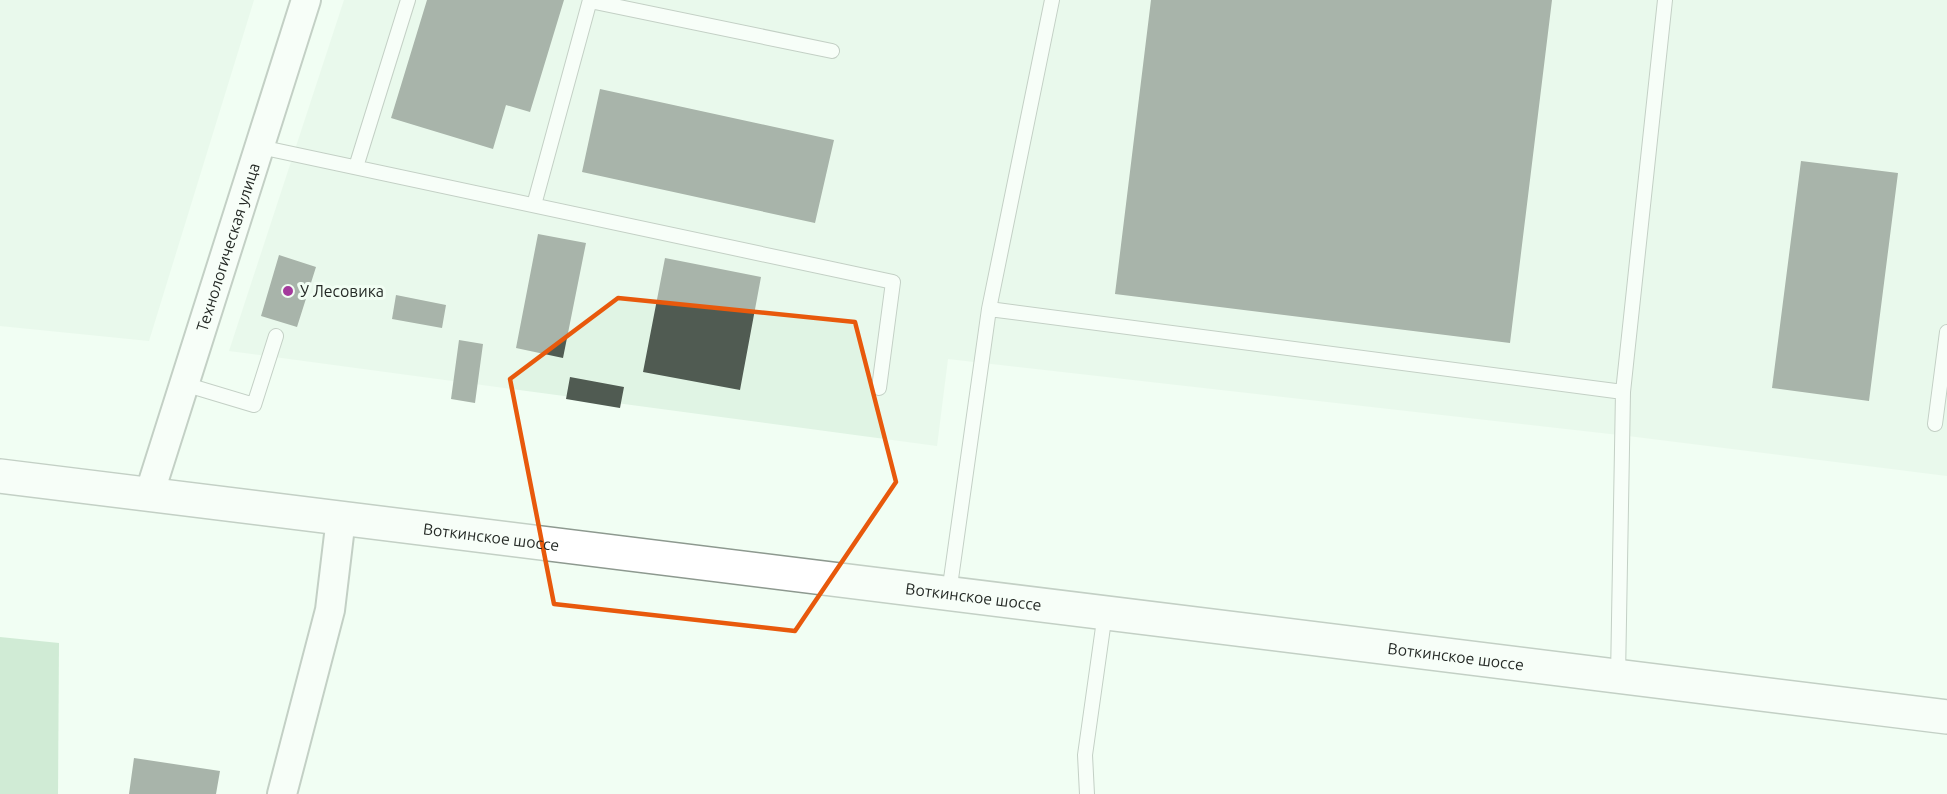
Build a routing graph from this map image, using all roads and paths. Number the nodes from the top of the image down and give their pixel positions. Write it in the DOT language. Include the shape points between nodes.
graph roads {
  1 [pos="306,0"];
  2 [pos="408,0"];
  3 [pos="1052,0"];
  4 [pos="1665,0"];
  5 [pos="590,1"];
  6 [pos="832,51"];
  7 [pos="260,147"];
  8 [pos="356,167"];
  9 [pos="534,205"];
  10 [pos="989,309"];
  11 [pos="1947,332"];
  12 [pos="276,336"];
  13 [pos="184,384"];
  14 [pos="879,388"];
  15 [pos="1623,392"];
  16 [pos="1935,424"];
  17 [pos="0,476"];
  18 [pos="149,495"];
  19 [pos="341,518"];
  20 [pos="949,593"];
  21 [pos="1104,613"];
  22 [pos="1618,676"];
  23 [pos="1947,717"];
  24 [pos="282,794"];
  25 [pos="1087,794"];
  1 -- 7 [label="street, Технологическая улица"];
  2 -- 8 [label="lane"];
  3 -- 10 [label="lane"];
  4 -- 15 [label="lane"];
  5 -- 6 [label="lane"];
  5 -- 9 [label="lane"];
  7 -- 8 [label="lane"];
  7 -- 13 [label="street, Технологическая улица"];
  8 -- 9 [label="lane"];
  9 -- 14 [label="lane" via="893,282"];
  10 -- 15 [label="lane"];
  10 -- 20 [label="lane"];
  11 -- 16 [label="lane"];
  12 -- 13 [label="lane" via="254,405"];
  13 -- 18 [label="street, Технологическая улица"];
  15 -- 22 [label="lane"];
  17 -- 18 [label="main road, Воткинское шоссе"];
  18 -- 19 [label="main road, Воткинское шоссе"];
  19 -- 20 [label="main road, Воткинское шоссе"];
  19 -- 24 [label="street" via="330,610"];
  20 -- 21 [label="main road, Воткинское шоссе"];
  21 -- 22 [label="main road, Воткинское шоссе"];
  21 -- 25 [label="lane" via="1085,755"];
  22 -- 23 [label="main road, Воткинское шоссе"];
}
